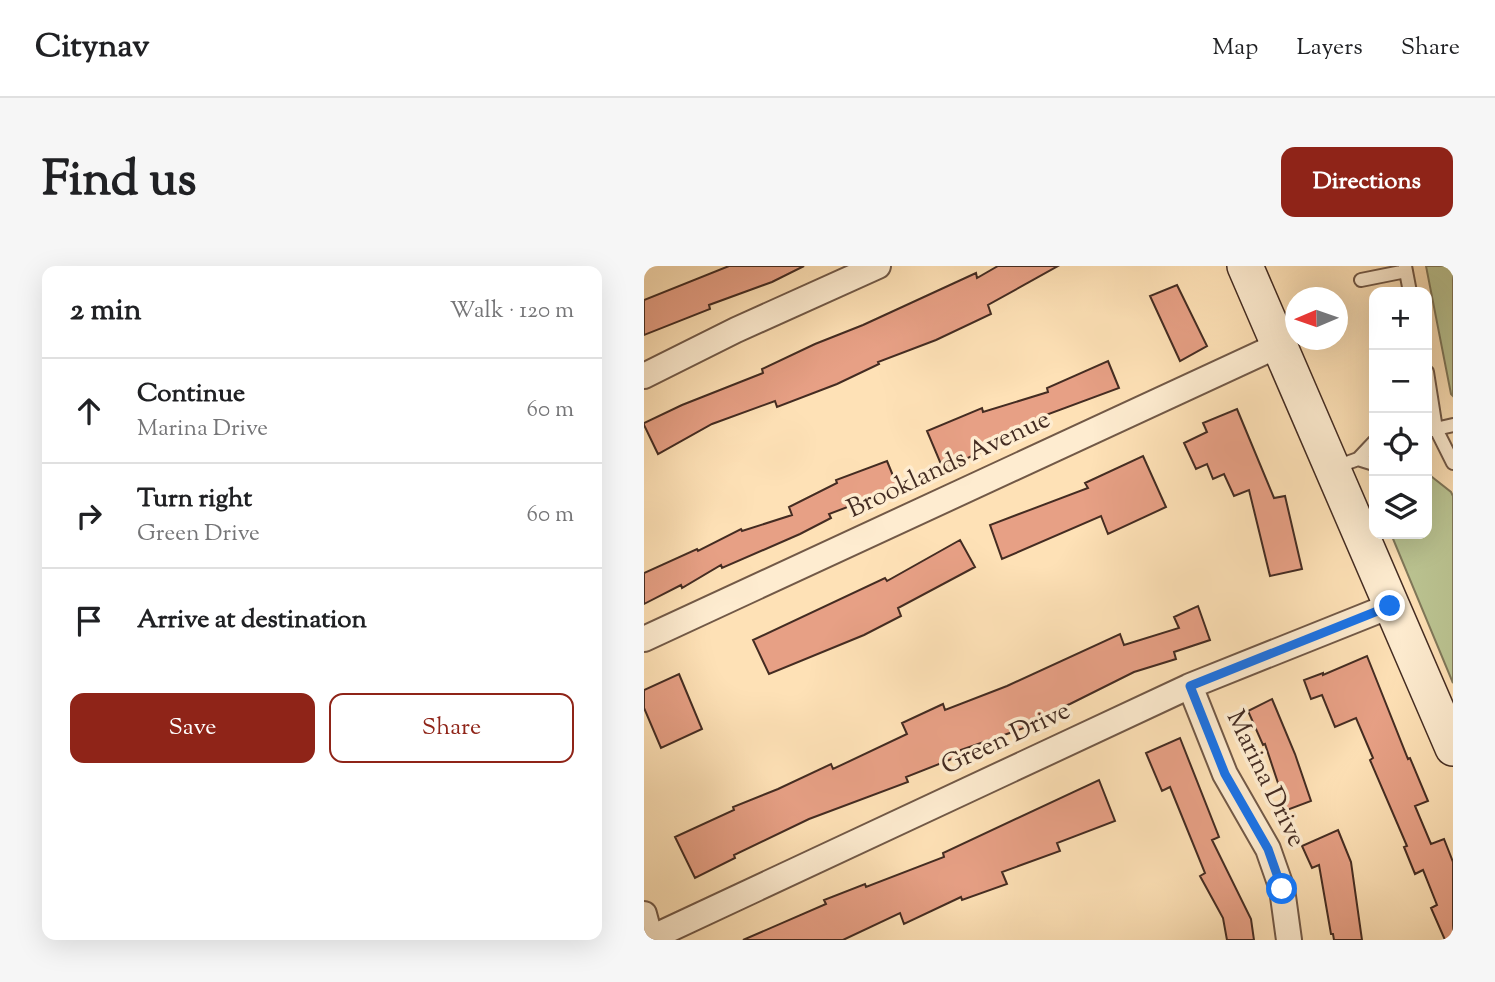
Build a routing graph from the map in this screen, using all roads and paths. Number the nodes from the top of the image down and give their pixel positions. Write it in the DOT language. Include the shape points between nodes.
graph roads {
  1 [pos="878,266"];
  2 [pos="1245,266"];
  3 [pos="1405,269"];
  4 [pos="1361,280"];
  5 [pos="1409,287"];
  6 [pos="1279,345"];
  7 [pos="644,376"];
  8 [pos="1453,425"];
  9 [pos="1432,430"];
  10 [pos="1453,444"];
  11 [pos="1369,446"];
  12 [pos="1345,463"];
  13 [pos="1453,463"];
  14 [pos="1369,464"];
  15 [pos="1390,606"];
  16 [pos="644,639"];
  17 [pos="1190,686"];
  18 [pos="1453,748"];
  19 [pos="644,914"];
  20 [pos="651,939"];
  21 [pos="1289,940"];
  1 -- 7 [label="street"];
  2 -- 6 [label="street"];
  3 -- 4 [label="lane"];
  3 -- 5 [label="lane"];
  6 -- 12 [label="street"];
  6 -- 16 [label="street, Brooklands Avenue"];
  8 -- 9 [label="lane"];
  9 -- 10 [label="lane"];
  9 -- 13 [label="lane"];
  11 -- 12 [label="lane"];
  12 -- 14 [label="lane"];
  12 -- 15 [label="street"];
  15 -- 17 [label="street, Green Drive"];
  15 -- 18 [label="street"];
  17 -- 20 [label="street, Green Drive"];
  17 -- 21 [label="street, Marina Drive" via="1225,774 1268,849 1282,889"];
  19 -- 20 [label="street, Green Drive"];
}
